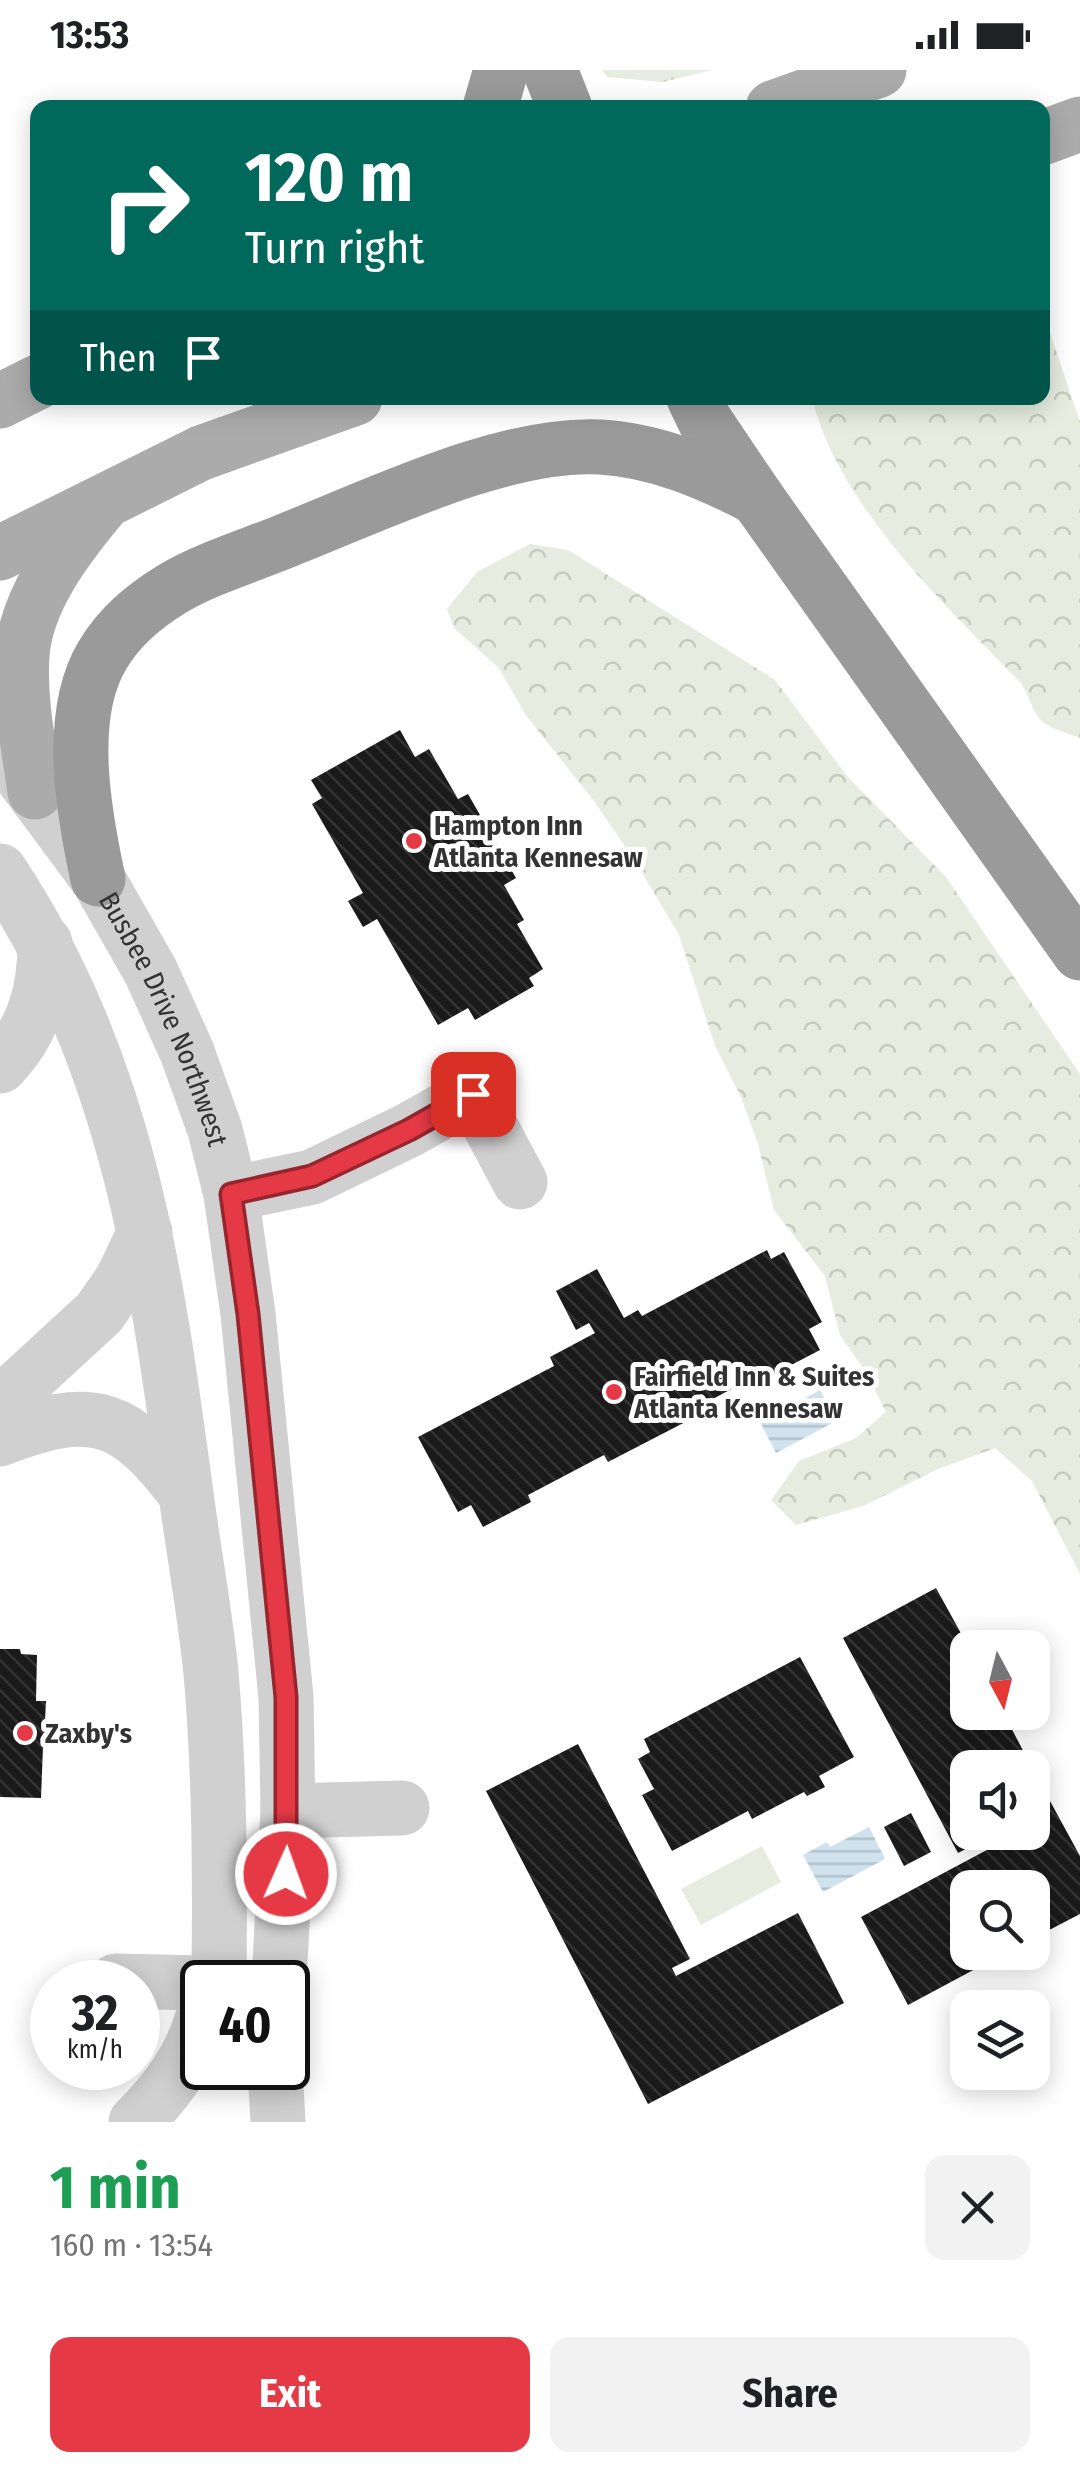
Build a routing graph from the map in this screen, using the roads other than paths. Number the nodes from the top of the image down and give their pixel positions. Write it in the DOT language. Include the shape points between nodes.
graph roads {
  1 [pos="502,70"];
  2 [pos="550,70"];
  3 [pos="879,70"];
  4 [pos="493,100"];
  5 [pos="562,100"];
  6 [pos="795,100"];
  7 [pos="1080,124"];
  8 [pos="1050,135"];
  9 [pos="30,386"];
  10 [pos="0,402"];
  11 [pos="335,405"];
  12 [pos="689,405"];
  13 [pos="108,497"];
  14 [pos="758,498"];
  15 [pos="0,554"];
  16 [pos="0,747"];
  17 [pos="36,792"];
  18 [pos="0,871"];
  19 [pos="98,879"];
  20 [pos="45,943"];
  21 [pos="1080,953"];
  22 [pos="0,1066"];
  23 [pos="520,1182"];
  24 [pos="231,1194"];
  25 [pos="145,1232"];
  26 [pos="0,1404"];
  27 [pos="0,1439"];
  28 [pos="186,1494"];
  29 [pos="402,1808"];
  30 [pos="288,1811"];
  31 [pos="219,1960"];
  32 [pos="280,1960"];
  33 [pos="180,2068"];
  34 [pos="197,2090"];
  35 [pos="136,2122"];
  36 [pos="177,2122"];
  1 -- 4 [label="highway"];
  2 -- 5 [label="highway"];
  3 -- 6 [label="main road"];
  7 -- 8 [label="main road"];
  9 -- 10 [label="main road"];
  11 -- 13 [label="main road" via="201,453"];
  12 -- 14 [label="highway"];
  13 -- 15 [label="main road"];
  13 -- 17 [label="main road" via="49,579 22,650"];
  14 -- 19 [label="highway" via="676,462 602,447 547,449 445,478 175,587 122,629 100,659 84,706 82,802"];
  14 -- 21 [label="highway"];
  16 -- 17 [label="street, Busbee Drive Northwest"];
  17 -- 19 [label="street, Busbee Drive Northwest"];
  18 -- 20 [label="street"];
  19 -- 24 [label="street, Busbee Drive Northwest" via="151,972 186,1052 216,1130"];
  20 -- 22 [label="street" via="38,1008"];
  20 -- 25 [label="street" via="114,1111"];
  23 -- 24 [label="street" via="473,1094 312,1176"];
  24 -- 30 [label="street, Busbee Drive Northwest" via="284,1678"];
  25 -- 26 [label="street" via="99,1313"];
  25 -- 28 [label="street"];
  27 -- 28 [label="street" via="55,1420 107,1422 159,1458"];
  28 -- 31 [label="street" via="211,1675 220,1811"];
  29 -- 30 [label="street"];
  30 -- 32 [label="street, Busbee Drive Northwest"];
  33 -- 35 [label="street"];
  34 -- 36 [label="street"];
}
